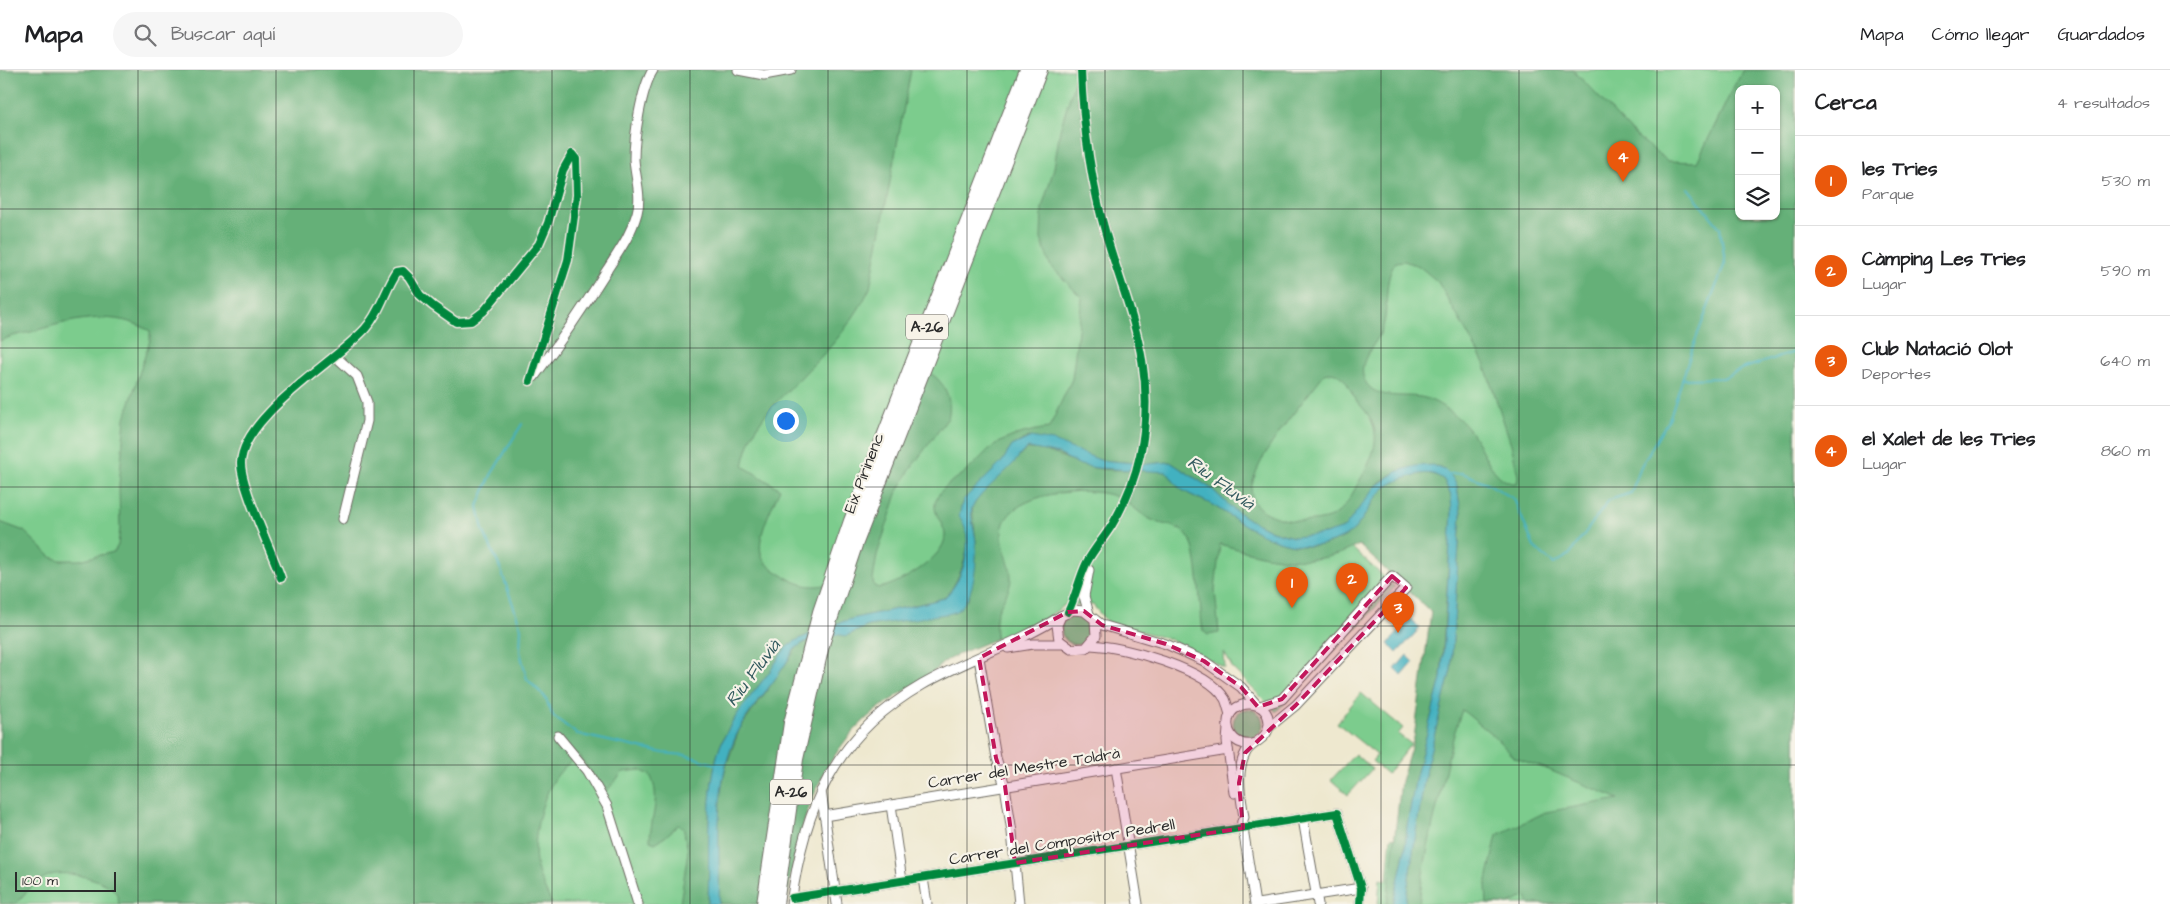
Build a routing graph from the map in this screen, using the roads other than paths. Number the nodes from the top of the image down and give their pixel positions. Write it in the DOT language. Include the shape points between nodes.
graph roads {
  1 [pos="653,70"];
  2 [pos="738,70"];
  3 [pos="791,70"];
  4 [pos="1027,70"];
  5 [pos="1040,70"];
  6 [pos="1081,70"];
  7 [pos="335,356"];
  8 [pos="343,519"];
  9 [pos="1102,541"];
  10 [pos="282,578"];
  11 [pos="1065,614"];
  12 [pos="1092,618"];
  13 [pos="1062,644"];
  14 [pos="1090,645"];
  15 [pos="1000,649"];
  16 [pos="979,658"];
  17 [pos="1258,706"];
  18 [pos="1230,714"];
  19 [pos="1268,728"];
  20 [pos="1228,729"];
  21 [pos="558,736"];
  22 [pos="1252,744"];
  23 [pos="1228,750"];
  24 [pos="1116,768"];
  25 [pos="1005,786"];
  26 [pos="821,791"];
  27 [pos="891,805"];
  28 [pos="824,816"];
  29 [pos="1303,819"];
  30 [pos="1242,825"];
  31 [pos="1129,846"];
  32 [pos="1015,864"];
  33 [pos="923,878"];
  34 [pos="902,881"];
  35 [pos="1361,888"];
  36 [pos="835,891"];
  37 [pos="1317,899"];
  38 [pos="791,901"];
  39 [pos="638,904"];
  40 [pos="764,904"];
  41 [pos="776,904"];
  42 [pos="837,904"];
  43 [pos="927,904"];
  44 [pos="1019,904"];
  45 [pos="1138,904"];
  46 [pos="1256,904"];
  47 [pos="1360,904"];
  1 -- 7 [label="street" via="643,99 636,137 634,160 638,210 629,236 583,308 530,381 568,260 577,196 576,159 572,154 563,170 540,244 484,311 471,321 456,322 420,295 402,271 393,278 372,320"];
  2 -- 3 [label="street" via="764,75"];
  4 -- 40 [label="highway, Eix Pirinenc / A-26" via="828,585 799,688 784,760"];
  5 -- 41 [label="highway, Eix Pirinenc / A-26" via="843,580 823,641 796,759"];
  6 -- 9 [label="street" via="1087,146 1099,206 1134,319 1146,396 1140,456 1131,486"];
  7 -- 8 [label="street" via="357,376 367,402 368,421"];
  7 -- 10 [label="street" via="280,400 244,448 241,464 247,490"];
  9 -- 11 [label="street" via="1087,562"];
  9 -- 12 [label="street" via="1085,584 1084,596"];
  11 -- 12 [label="street" via="1079,610"];
  11 -- 13 [label="street" via="1056,630"];
  11 -- 15 [label="street"];
  12 -- 14 [label="street" via="1097,631"];
  12 -- 17 [label="street" via="1109,628 1166,644 1204,661 1241,687"];
  13 -- 14 [label="street" via="1076,650"];
  13 -- 15 [label="street"];
  14 -- 18 [label="street" via="1131,650 1186,671 1222,695"];
  15 -- 16 [label="street"];
  16 -- 25 [label="street" via="996,758"];
  16 -- 26 [label="street" via="922,685 878,717 841,756"];
  17 -- 18 [label="street" via="1241,704"];
  17 -- 19 [label="street" via="1266,714"];
  17 -- 19 [label="street" via="1282,699 1392,576 1406,588 1296,705"];
  18 -- 20 [label="street"];
  19 -- 22 [label="street" via="1264,737"];
  20 -- 22 [label="street" via="1235,740"];
  20 -- 23 [label="street"];
  21 -- 39 [label="street" via="587,771 606,806"];
  22 -- 30 [label="street" via="1245,753 1239,783 1244,817"];
  23 -- 24 [label="street, Carrer del Mestre Toldrà"];
  23 -- 30 [label="street" via="1238,818"];
  24 -- 25 [label="street, Carrer del Mestre Toldrà"];
  24 -- 31 [label="street"];
  25 -- 27 [label="street, Carrer del Mestre Toldrà"];
  25 -- 32 [label="street"];
  26 -- 28 [label="street"];
  26 -- 38 [label="street" via="804,832"];
  27 -- 28 [label="street, Carrer del Mestre Toldrà"];
  27 -- 34 [label="street"];
  28 -- 36 [label="street"];
  29 -- 30 [label="street, Carrer del Compositor Pedrell"];
  29 -- 35 [label="street, Carrer del Compositor Pedrell" via="1337,814"];
  29 -- 37 [label="street"];
  30 -- 31 [label="street, Carrer del Compositor Pedrell"];
  30 -- 46 [label="street"];
  31 -- 32 [label="street, Carrer del Compositor Pedrell"];
  31 -- 45 [label="street"];
  32 -- 33 [label="street, Carrer del Compositor Pedrell"];
  32 -- 44 [label="street"];
  33 -- 34 [label="street, Carrer del Compositor Pedrell"];
  33 -- 43 [label="street"];
  34 -- 36 [label="street, Carrer del Compositor Pedrell"];
  35 -- 37 [label="street"];
  35 -- 47 [label="street"];
  36 -- 38 [label="street, Carrer del Compositor Pedrell"];
  36 -- 42 [label="street"];
  37 -- 46 [label="street"];
}
